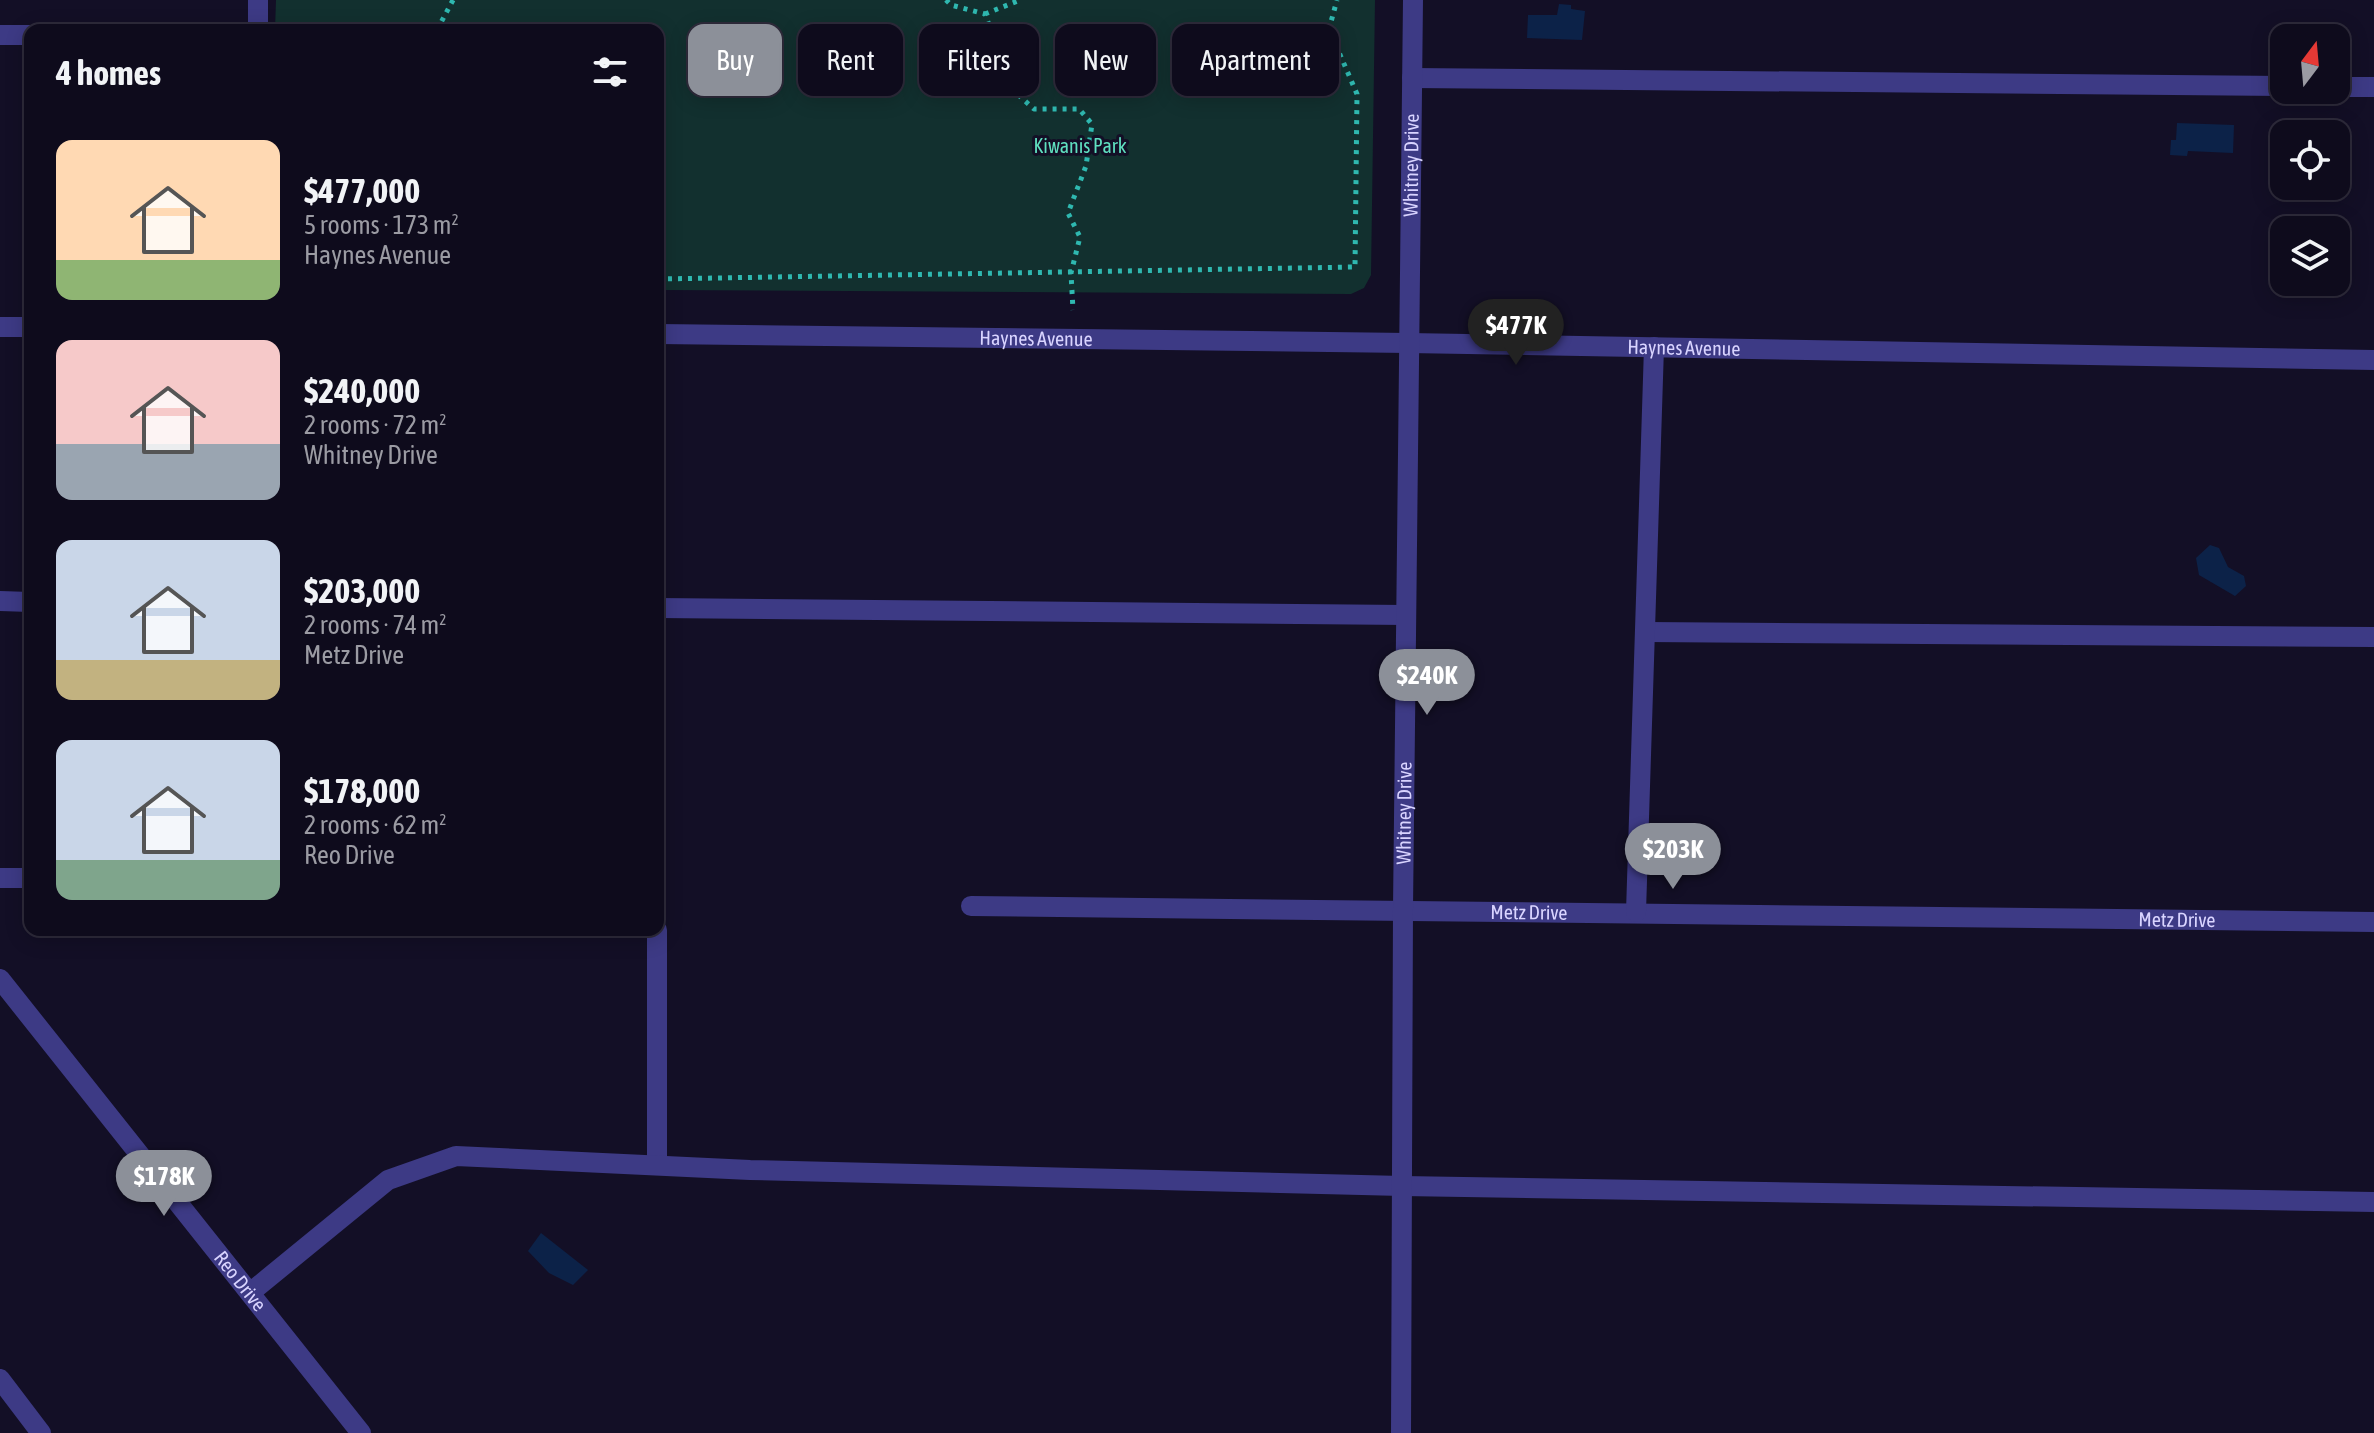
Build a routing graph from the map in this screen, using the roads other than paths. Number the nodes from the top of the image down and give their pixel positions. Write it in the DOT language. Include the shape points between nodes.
graph roads {
  1 [pos="258,0"];
  2 [pos="1413,0"];
  3 [pos="258,24"];
  4 [pos="0,35"];
  5 [pos="24,35"];
  6 [pos="1412,78"];
  7 [pos="2270,86"];
  8 [pos="2350,87"];
  9 [pos="2374,87"];
  10 [pos="0,327"];
  11 [pos="24,327"];
  12 [pos="664,334"];
  13 [pos="1408,343"];
  14 [pos="1654,347"];
  15 [pos="2374,360"];
  16 [pos="0,601"];
  17 [pos="24,602"];
  18 [pos="664,608"];
  19 [pos="1406,615"];
  20 [pos="1646,632"];
  21 [pos="2374,637"];
  22 [pos="0,878"];
  23 [pos="24,878"];
  24 [pos="971,906"];
  25 [pos="1403,909"];
  26 [pos="1636,912"];
  27 [pos="2374,922"];
  28 [pos="657,936"];
  29 [pos="0,979"];
  30 [pos="657,1165"];
  31 [pos="1402,1186"];
  32 [pos="2374,1202"];
  33 [pos="251,1292"];
  34 [pos="0,1379"];
  35 [pos="37,1432"];
  36 [pos="361,1433"];
  37 [pos="1401,1433"];
  1 -- 3 [label="street"];
  2 -- 6 [label="street, Whitney Drive"];
  4 -- 5 [label="street"];
  6 -- 7 [label="street"];
  6 -- 13 [label="street, Whitney Drive"];
  8 -- 9 [label="street"];
  10 -- 11 [label="street"];
  12 -- 13 [label="street, Haynes Avenue"];
  13 -- 14 [label="street, Haynes Avenue"];
  13 -- 19 [label="street, Whitney Drive"];
  14 -- 15 [label="street, Haynes Avenue"];
  14 -- 20 [label="street"];
  16 -- 17 [label="street"];
  18 -- 19 [label="street"];
  19 -- 25 [label="street, Whitney Drive"];
  20 -- 21 [label="street"];
  20 -- 26 [label="street"];
  22 -- 23 [label="street"];
  24 -- 25 [label="street, Metz Drive"];
  25 -- 26 [label="street, Metz Drive"];
  25 -- 31 [label="street, Whitney Drive"];
  26 -- 27 [label="street, Metz Drive"];
  28 -- 30 [label="street"];
  29 -- 33 [label="street, Reo Drive"];
  30 -- 31 [label="street"];
  30 -- 33 [label="street" via="456,1156 388,1180"];
  31 -- 32 [label="street"];
  31 -- 37 [label="street, Whitney Drive"];
  33 -- 36 [label="street, Reo Drive"];
  34 -- 35 [label="street"];
}
